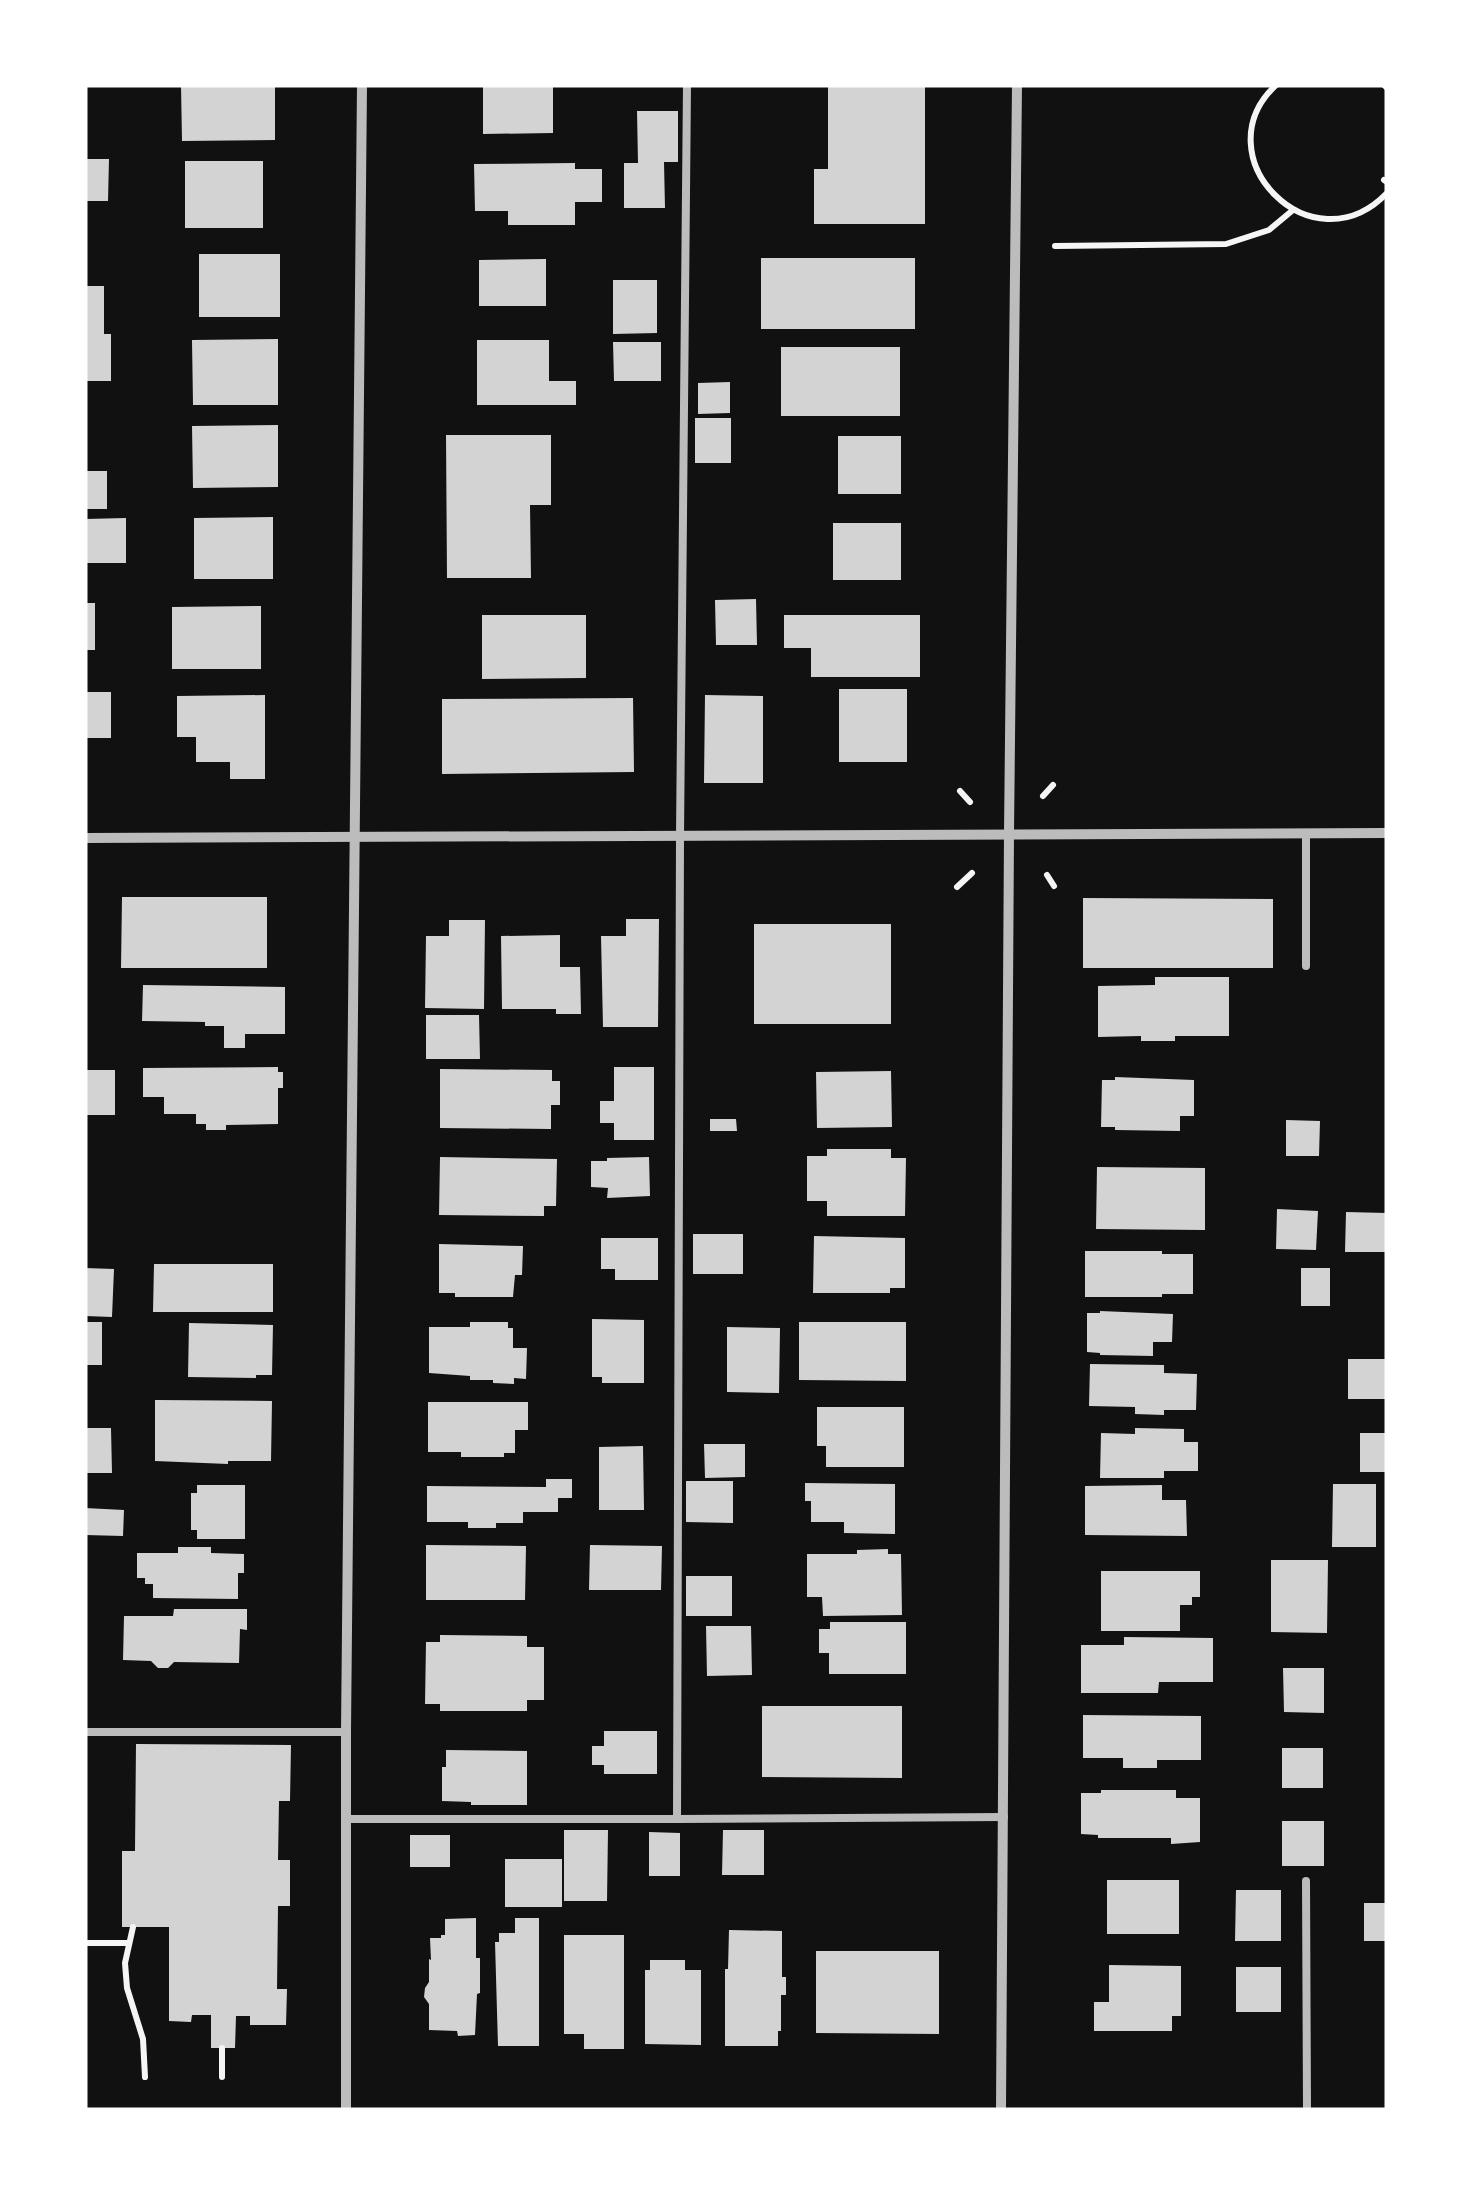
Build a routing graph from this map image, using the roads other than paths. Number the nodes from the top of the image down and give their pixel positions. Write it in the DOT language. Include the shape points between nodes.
graph roads {
  1 [pos="362,85"];
  2 [pos="686,85"];
  3 [pos="1018,85"];
  4 [pos="1010,834"];
  5 [pos="1306,834"];
  6 [pos="1387,834"];
  7 [pos="354,836"];
  8 [pos="680,836"];
  9 [pos="85,838"];
  10 [pos="1306,966"];
  11 [pos="85,1732"];
  12 [pos="346,1732"];
  13 [pos="1004,1817"];
  14 [pos="677,1819"];
  15 [pos="346,1820"];
  16 [pos="1306,1881"];
  17 [pos="346,2110"];
  18 [pos="1001,2110"];
  19 [pos="1308,2110"];
  1 -- 7 [label="street"];
  2 -- 8 [label="lane"];
  3 -- 4 [label="street"];
  4 -- 5 [label="street"];
  4 -- 8 [label="street"];
  4 -- 13 [label="street"];
  5 -- 6 [label="street"];
  5 -- 10 [label="lane"];
  7 -- 8 [label="street"];
  7 -- 9 [label="street"];
  7 -- 12 [label="street"];
  8 -- 14 [label="lane"];
  11 -- 12 [label="lane"];
  12 -- 15 [label="street"];
  13 -- 14 [label="lane"];
  13 -- 18 [label="street"];
  14 -- 15 [label="lane"];
  15 -- 17 [label="street"];
  16 -- 19 [label="lane"];
}
